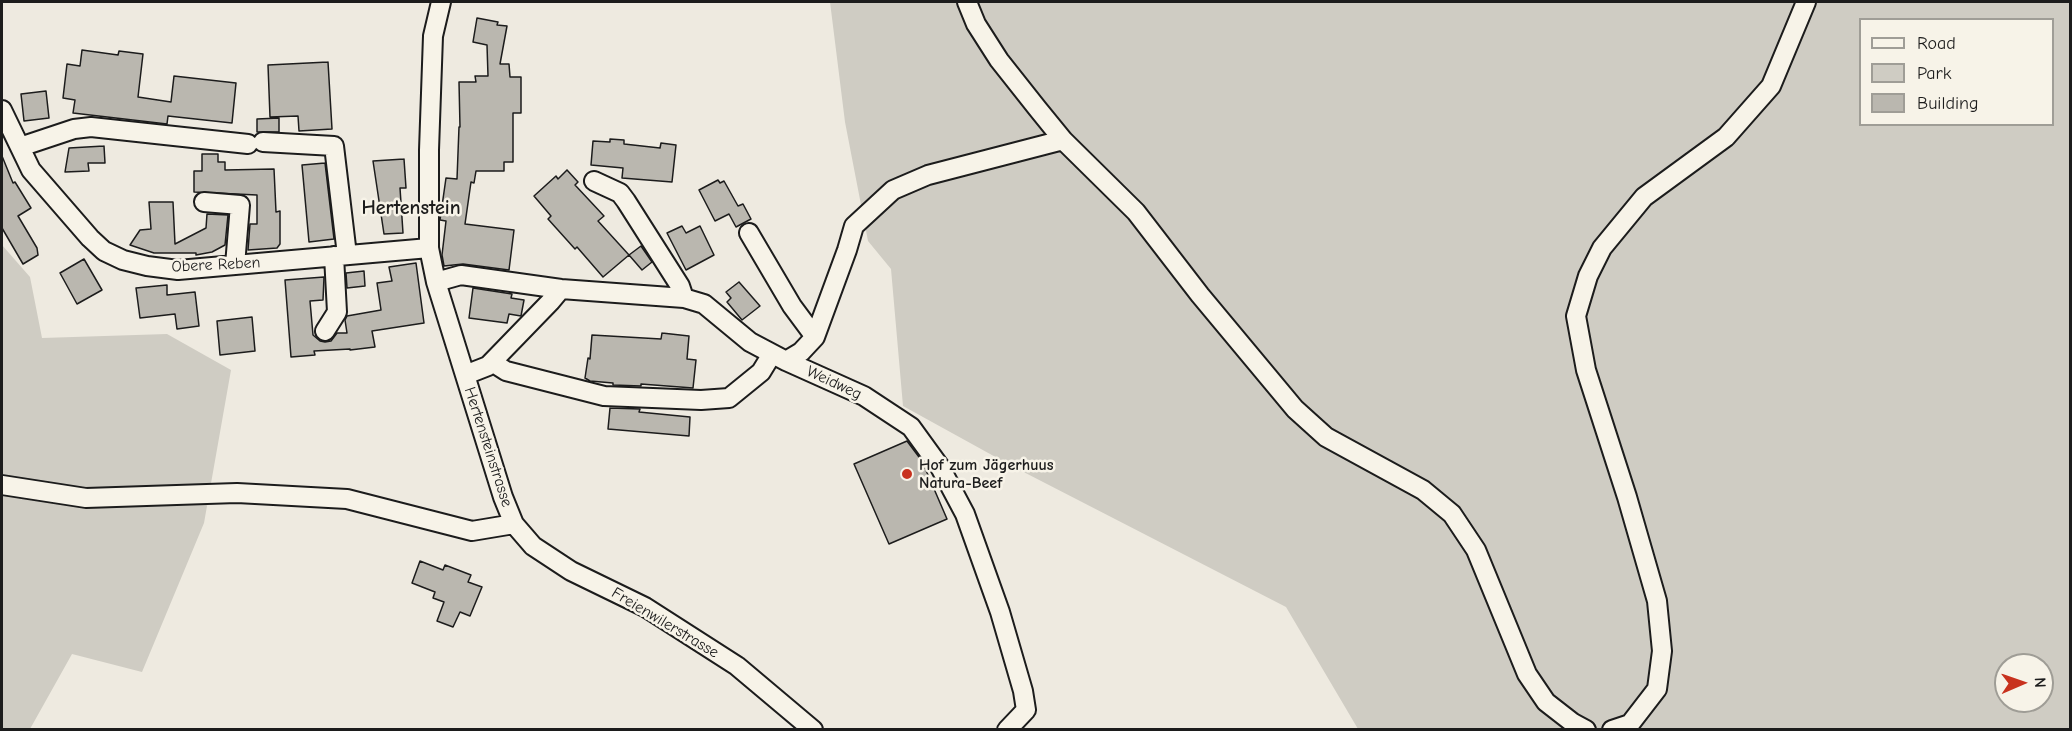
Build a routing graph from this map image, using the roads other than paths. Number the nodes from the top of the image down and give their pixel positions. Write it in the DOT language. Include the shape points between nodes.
graph roads {
  1 [pos="441,2"];
  2 [pos="967,2"];
  3 [pos="1806,2"];
  4 [pos="2,111"];
  5 [pos="1064,140"];
  6 [pos="20,147"];
  7 [pos="594,181"];
  8 [pos="204,202"];
  9 [pos="749,233"];
  10 [pos="429,248"];
  11 [pos="340,256"];
  12 [pos="235,265"];
  13 [pos="436,282"];
  14 [pos="561,289"];
  15 [pos="684,298"];
  16 [pos="325,331"];
  17 [pos="815,337"];
  18 [pos="779,358"];
  19 [pos="492,362"];
  20 [pos="465,375"];
  21 [pos="2,484"];
  22 [pos="514,524"];
  23 [pos="813,729"];
  24 [pos="1007,729"];
  25 [pos="1586,729"];
  26 [pos="1612,729"];
  1 -- 10 [label="street, Hertensteinstrasse" via="433,36"];
  2 -- 5 [label="street" via="999,60"];
  3 -- 26 [label="street" via="1771,86 1726,138 1644,197 1602,248 1588,276 1576,316 1586,370 1657,601 1662,651 1657,689 1630,724"];
  4 -- 6 [label="street, Obere Reben"];
  5 -- 17 [label="street" via="928,175 893,190 854,226"];
  5 -- 25 [label="street" via="1136,212 1295,409 1326,437 1423,490 1452,514 1476,550 1527,674 1546,702"];
  6 -- 11 [label="street" via="91,127 256,143 334,146"];
  6 -- 12 [label="street, Obere Reben" via="31,170 104,251 131,262 178,270"];
  7 -- 15 [label="street" via="620,193"];
  8 -- 12 [label="street" via="240,206"];
  9 -- 17 [label="street"];
  10 -- 11 [label="street, Obere Reben"];
  10 -- 13 [label="street, Hertensteinstrasse"];
  11 -- 12 [label="street, Obere Reben"];
  11 -- 16 [label="street" via="337,312"];
  13 -- 14 [label="street, Weidweg" via="461,275"];
  13 -- 20 [label="street, Hertensteinstrasse"];
  14 -- 15 [label="street, Weidweg"];
  14 -- 19 [label="street"];
  15 -- 18 [label="street, Weidweg" via="704,304 750,342"];
  17 -- 18 [label="street" via="801,352"];
  18 -- 19 [label="street" via="729,398 701,400 604,396 506,370"];
  18 -- 24 [label="street, Weidweg" via="864,396 911,427 940,466 965,514 1023,691 1026,710"];
  19 -- 20 [label="street"];
  20 -- 22 [label="street, Hertensteinstrasse"];
  21 -- 22 [label="street, Hertensteinstrasse" via="86,498 237,493 348,499 472,531"];
  22 -- 23 [label="street, Freienwilerstrasse" via="533,546 571,571 645,607 737,666"];
}
